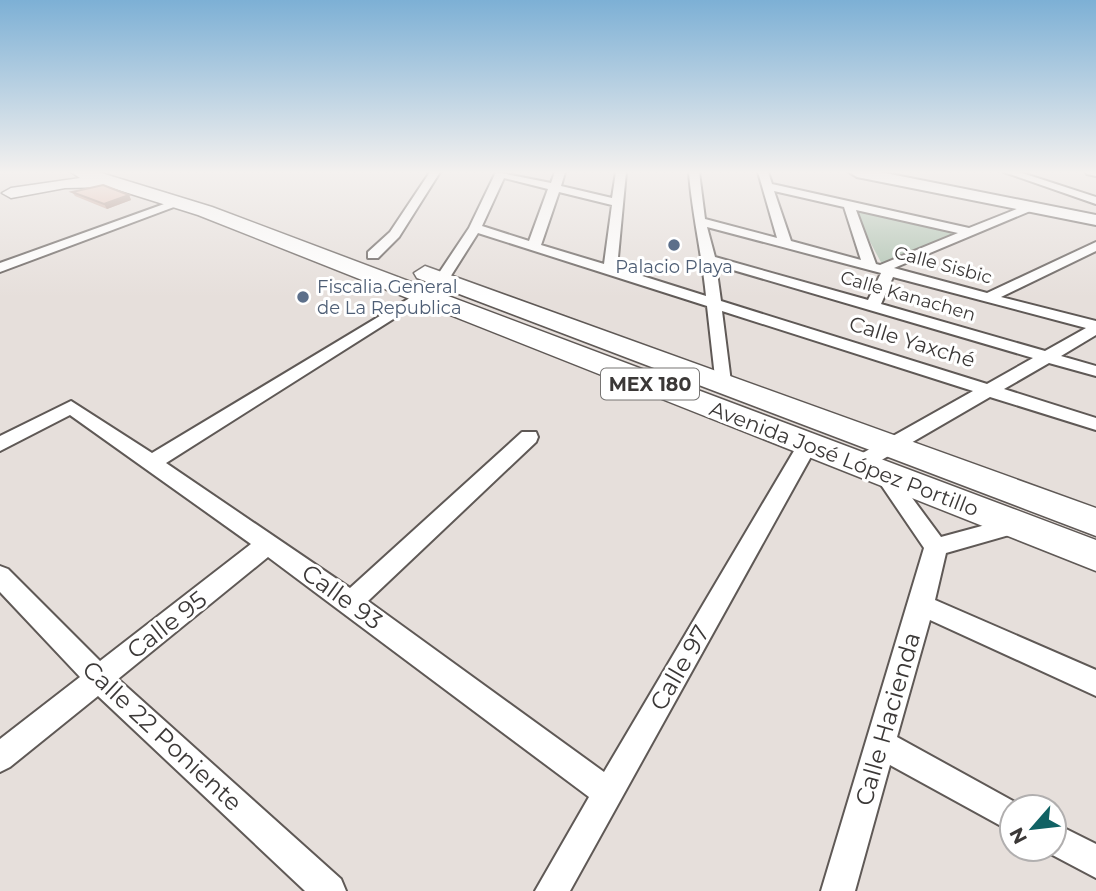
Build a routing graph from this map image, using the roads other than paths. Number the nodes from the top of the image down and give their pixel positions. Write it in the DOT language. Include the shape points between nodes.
graph roads {
  1 [pos="147,214"];
  2 [pos="213,214"];
  3 [pos="260,214"];
  4 [pos="408,214"];
  5 [pos="482,214"];
  6 [pos="546,214"];
  7 [pos="617,214"];
  8 [pos="698,214"];
  9 [pos="776,214"];
  10 [pos="853,214"];
  11 [pos="887,214"];
  12 [pos="1015,214"];
  13 [pos="1064,214"];
  14 [pos="1096,220"];
  15 [pos="699,221"];
  16 [pos="475,228"];
  17 [pos="970,232"];
  18 [pos="785,243"];
  19 [pos="534,246"];
  20 [pos="1096,246"];
  21 [pos="373,255"];
  22 [pos="709,259"];
  23 [pos="0,268"];
  24 [pos="880,269"];
  25 [pos="610,271"];
  26 [pos="432,286"];
  27 [pos="989,297"];
  28 [pos="714,304"];
  29 [pos="873,305"];
  30 [pos="1096,327"];
  31 [pos="1047,357"];
  32 [pos="1096,371"];
  33 [pos="722,382"];
  34 [pos="989,390"];
  35 [pos="1096,424"];
  36 [pos="529,437"];
  37 [pos="0,444"];
  38 [pos="808,444"];
  39 [pos="890,446"];
  40 [pos="152,463"];
  41 [pos="871,469"];
  42 [pos="1096,522"];
  43 [pos="1015,525"];
  44 [pos="268,544"];
  45 [pos="936,547"];
  46 [pos="1096,556"];
  47 [pos="0,576"];
  48 [pos="351,603"];
  49 [pos="922,605"];
  50 [pos="99,678"];
  51 [pos="1096,683"];
  52 [pos="881,744"];
  53 [pos="0,757"];
  54 [pos="608,793"];
  55 [pos="998,808"];
  56 [pos="1068,847"];
  57 [pos="1096,862"];
  58 [pos="329,891"];
  59 [pos="552,891"];
  60 [pos="838,891"];
  1 -- 23 [label="street"];
  2 -- 26 [label="main road, Avenida José López Portillo / MEX 180"];
  3 -- 21 [label="main road, Avenida José López Portillo / MEX 180"];
  4 -- 21 [label="street"];
  5 -- 16 [label="street"];
  6 -- 19 [label="street"];
  7 -- 25 [label="street"];
  8 -- 15 [label="street"];
  9 -- 18 [label="street"];
  10 -- 24 [label="street"];
  11 -- 17 [label="street"];
  12 -- 17 [label="street"];
  13 -- 14 [label="main road"];
  15 -- 18 [label="street, Calle Sisbic"];
  15 -- 22 [label="street"];
  16 -- 19 [label="street, Calle Yaxché"];
  16 -- 26 [label="street"];
  17 -- 24 [label="street"];
  18 -- 24 [label="street, Calle Sisbic"];
  19 -- 25 [label="street, Calle Yaxché"];
  20 -- 27 [label="street"];
  21 -- 26 [label="main road, Avenida José López Portillo / MEX 180"];
  22 -- 28 [label="street"];
  22 -- 29 [label="street, Calle Kanachen"];
  24 -- 27 [label="street, Calle Sisbic"];
  24 -- 29 [label="street"];
  25 -- 28 [label="street, Calle Yaxché"];
  26 -- 33 [label="main road, Avenida José López Portillo / MEX 180"];
  26 -- 38 [label="main road, Avenida José López Portillo / MEX 180"];
  26 -- 40 [label="street"];
  27 -- 30 [label="street, Calle Sisbic"];
  28 -- 33 [label="street"];
  28 -- 34 [label="street, Calle Yaxché"];
  29 -- 31 [label="street, Calle Kanachen"];
  30 -- 31 [label="street"];
  31 -- 32 [label="street, Calle Kanachen"];
  31 -- 34 [label="street"];
  33 -- 39 [label="main road, Avenida José López Portillo / MEX 180"];
  34 -- 35 [label="street, Calle Yaxché"];
  34 -- 39 [label="street"];
  36 -- 48 [label="street"];
  37 -- 40 [label="street, Calle 93" via="71,407"];
  38 -- 41 [label="main road, Avenida José López Portillo / MEX 180"];
  38 -- 54 [label="street, Calle 97"];
  39 -- 41 [label="street"];
  39 -- 42 [label="main road, Avenida José López Portillo / MEX 180"];
  40 -- 44 [label="street, Calle 93"];
  41 -- 43 [label="main road, Avenida José López Portillo / MEX 180"];
  41 -- 45 [label="street"];
  43 -- 45 [label="street"];
  43 -- 46 [label="main road, Avenida José López Portillo / MEX 180"];
  44 -- 48 [label="street, Calle 93"];
  44 -- 50 [label="street, Calle 95"];
  45 -- 49 [label="street, Calle Hacienda"];
  47 -- 50 [label="street, Calle 22 Poniente"];
  48 -- 54 [label="street, Calle 93"];
  49 -- 51 [label="street"];
  49 -- 52 [label="street, Calle Hacienda"];
  50 -- 53 [label="street, Calle 95"];
  50 -- 58 [label="street, Calle 22 Poniente"];
  52 -- 55 [label="street"];
  52 -- 60 [label="street, Calle Hacienda"];
  54 -- 59 [label="street, Calle 97"];
  56 -- 57 [label="street"];
}
